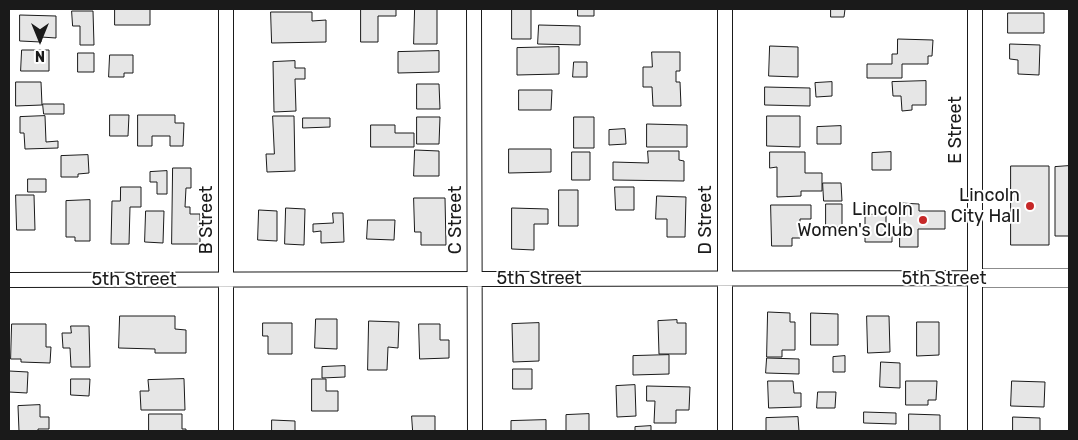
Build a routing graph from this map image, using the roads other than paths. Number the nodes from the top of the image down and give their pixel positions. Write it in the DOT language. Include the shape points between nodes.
graph roads {
  1 [pos="226,9"];
  2 [pos="474,9"];
  3 [pos="725,9"];
  4 [pos="975,9"];
  5 [pos="975,278"];
  6 [pos="1069,278"];
  7 [pos="725,279"];
  8 [pos="9,280"];
  9 [pos="226,280"];
  10 [pos="475,280"];
  11 [pos="226,431"];
  12 [pos="475,431"];
  13 [pos="725,431"];
  14 [pos="975,431"];
  1 -- 9 [label="street, B Street"];
  2 -- 10 [label="street, C Street"];
  3 -- 7 [label="street, D Street"];
  4 -- 5 [label="street, E Street"];
  5 -- 6 [label="street, 5th Street"];
  5 -- 7 [label="street, 5th Street"];
  5 -- 14 [label="street, E Street"];
  7 -- 10 [label="street, 5th Street"];
  7 -- 13 [label="street, D Street"];
  8 -- 9 [label="street, 5th Street"];
  9 -- 10 [label="street, 5th Street"];
  9 -- 11 [label="street, B Street"];
  10 -- 12 [label="street, C Street"];
}
